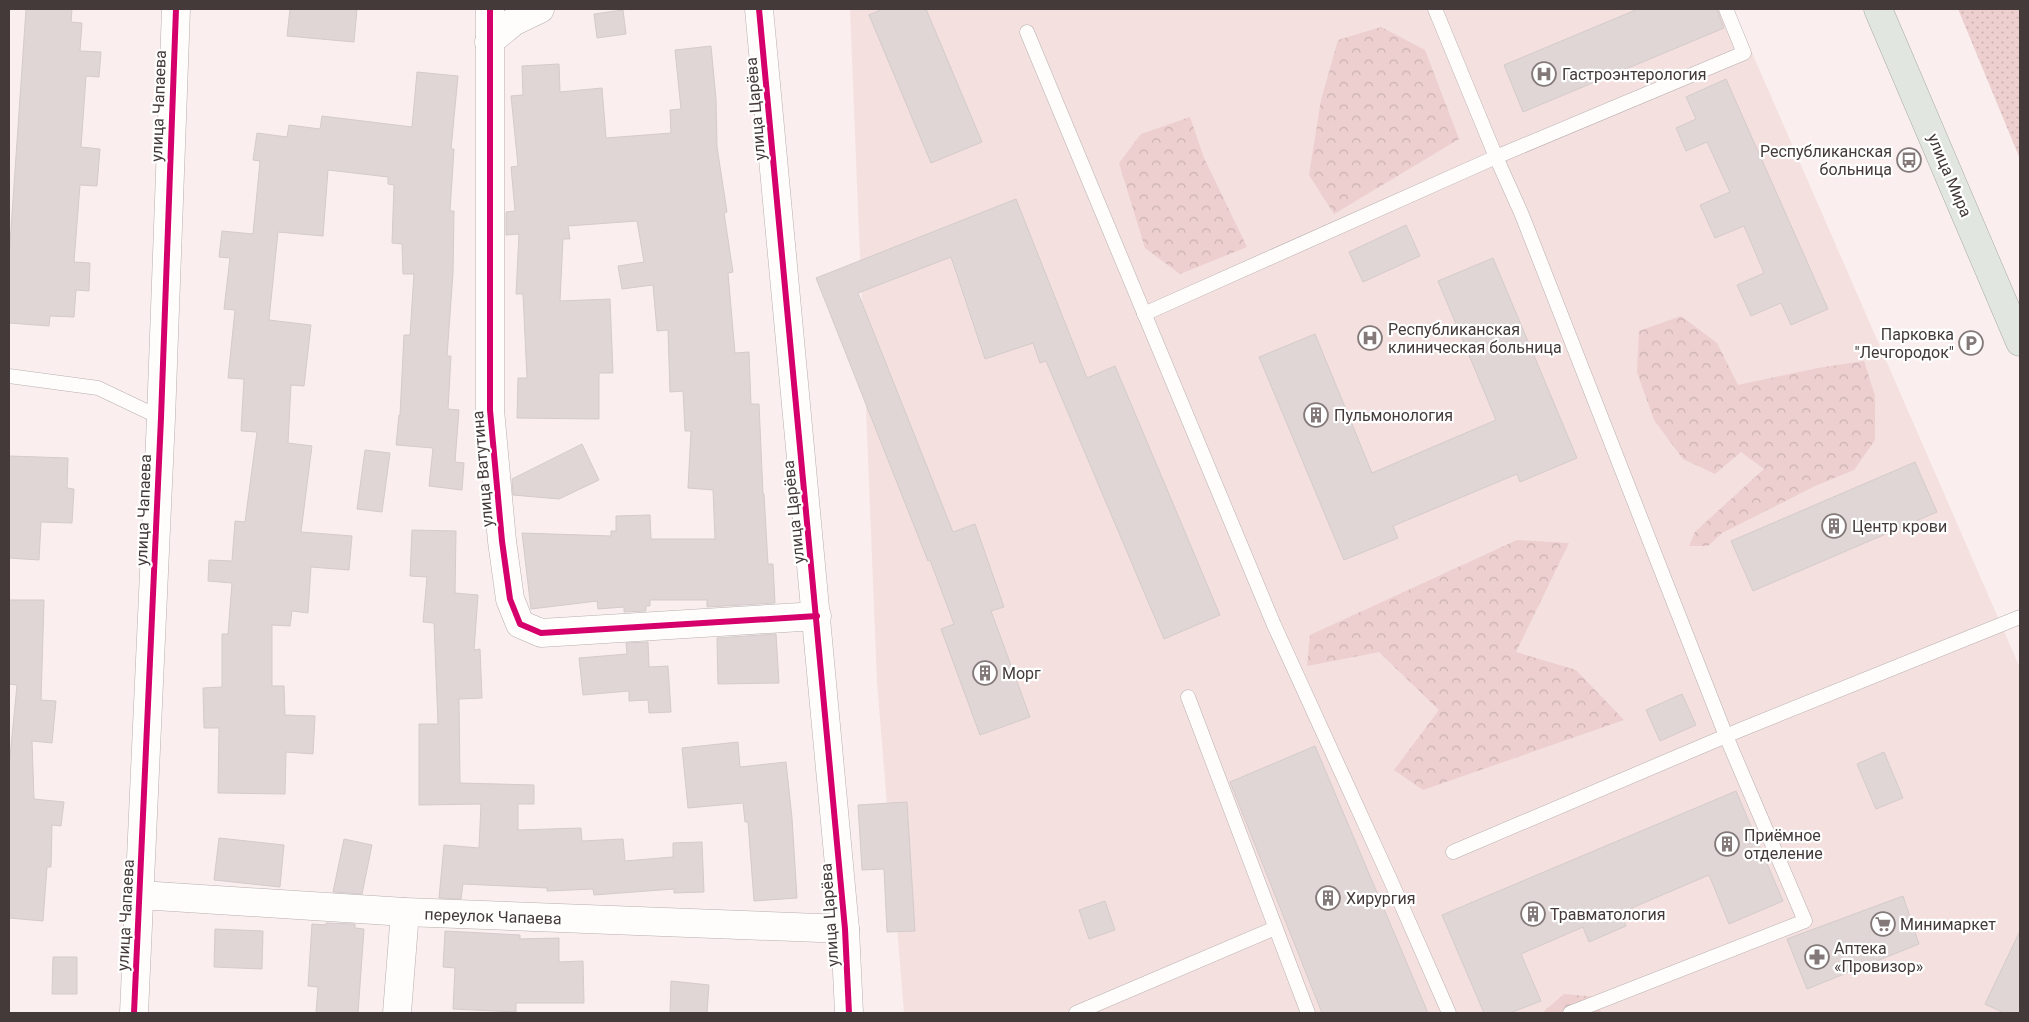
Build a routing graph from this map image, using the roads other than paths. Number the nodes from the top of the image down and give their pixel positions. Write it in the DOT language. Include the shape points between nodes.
graph roads {
  1 [pos="176,9"];
  2 [pos="490,9"];
  3 [pos="540,9"];
  4 [pos="759,9"];
  5 [pos="1435,9"];
  6 [pos="1726,9"];
  7 [pos="1878,9"];
  8 [pos="1027,32"];
  9 [pos="489,42"];
  10 [pos="1496,157"];
  11 [pos="1144,314"];
  12 [pos="2020,342"];
  13 [pos="9,376"];
  14 [pos="161,418"];
  15 [pos="817,616"];
  16 [pos="2020,617"];
  17 [pos="1188,697"];
  18 [pos="1726,736"];
  19 [pos="1453,852"];
  20 [pos="140,895"];
  21 [pos="405,912"];
  22 [pos="1275,928"];
  23 [pos="846,929"];
  24 [pos="134,1013"];
  25 [pos="397,1013"];
  26 [pos="850,1013"];
  27 [pos="1076,1013"];
  28 [pos="1308,1013"];
  29 [pos="1449,1013"];
  30 [pos="1570,1013"];
  1 -- 14 [label="street, улица Чапаева"];
  2 -- 9 [label="street, улица Ватутина"];
  3 -- 9 [label="street" via="513,22"];
  4 -- 15 [label="street, улица Царёва"];
  5 -- 10 [label="lane"];
  6 -- 10 [label="lane" via="1744,53"];
  7 -- 12 [label="main road, улица Мира"];
  8 -- 11 [label="lane"];
  9 -- 15 [label="street, улица Ватутина" via="490,410 510,599 520,624 541,633"];
  10 -- 11 [label="lane"];
  10 -- 18 [label="lane" via="1522,215"];
  11 -- 29 [label="lane" via="1274,625"];
  13 -- 14 [label="lane" via="98,388"];
  14 -- 20 [label="street, улица Чапаева"];
  15 -- 23 [label="street, улица Царёва"];
  16 -- 18 [label="lane"];
  17 -- 22 [label="lane"];
  18 -- 19 [label="lane"];
  18 -- 30 [label="lane" via="1805,921"];
  20 -- 21 [label="street, переулок Чапаева"];
  20 -- 24 [label="street, улица Чапаева"];
  21 -- 23 [label="street, переулок Чапаева"];
  21 -- 25 [label="street"];
  22 -- 27 [label="lane"];
  22 -- 28 [label="lane"];
  23 -- 26 [label="street, улица Царёва"];
}
